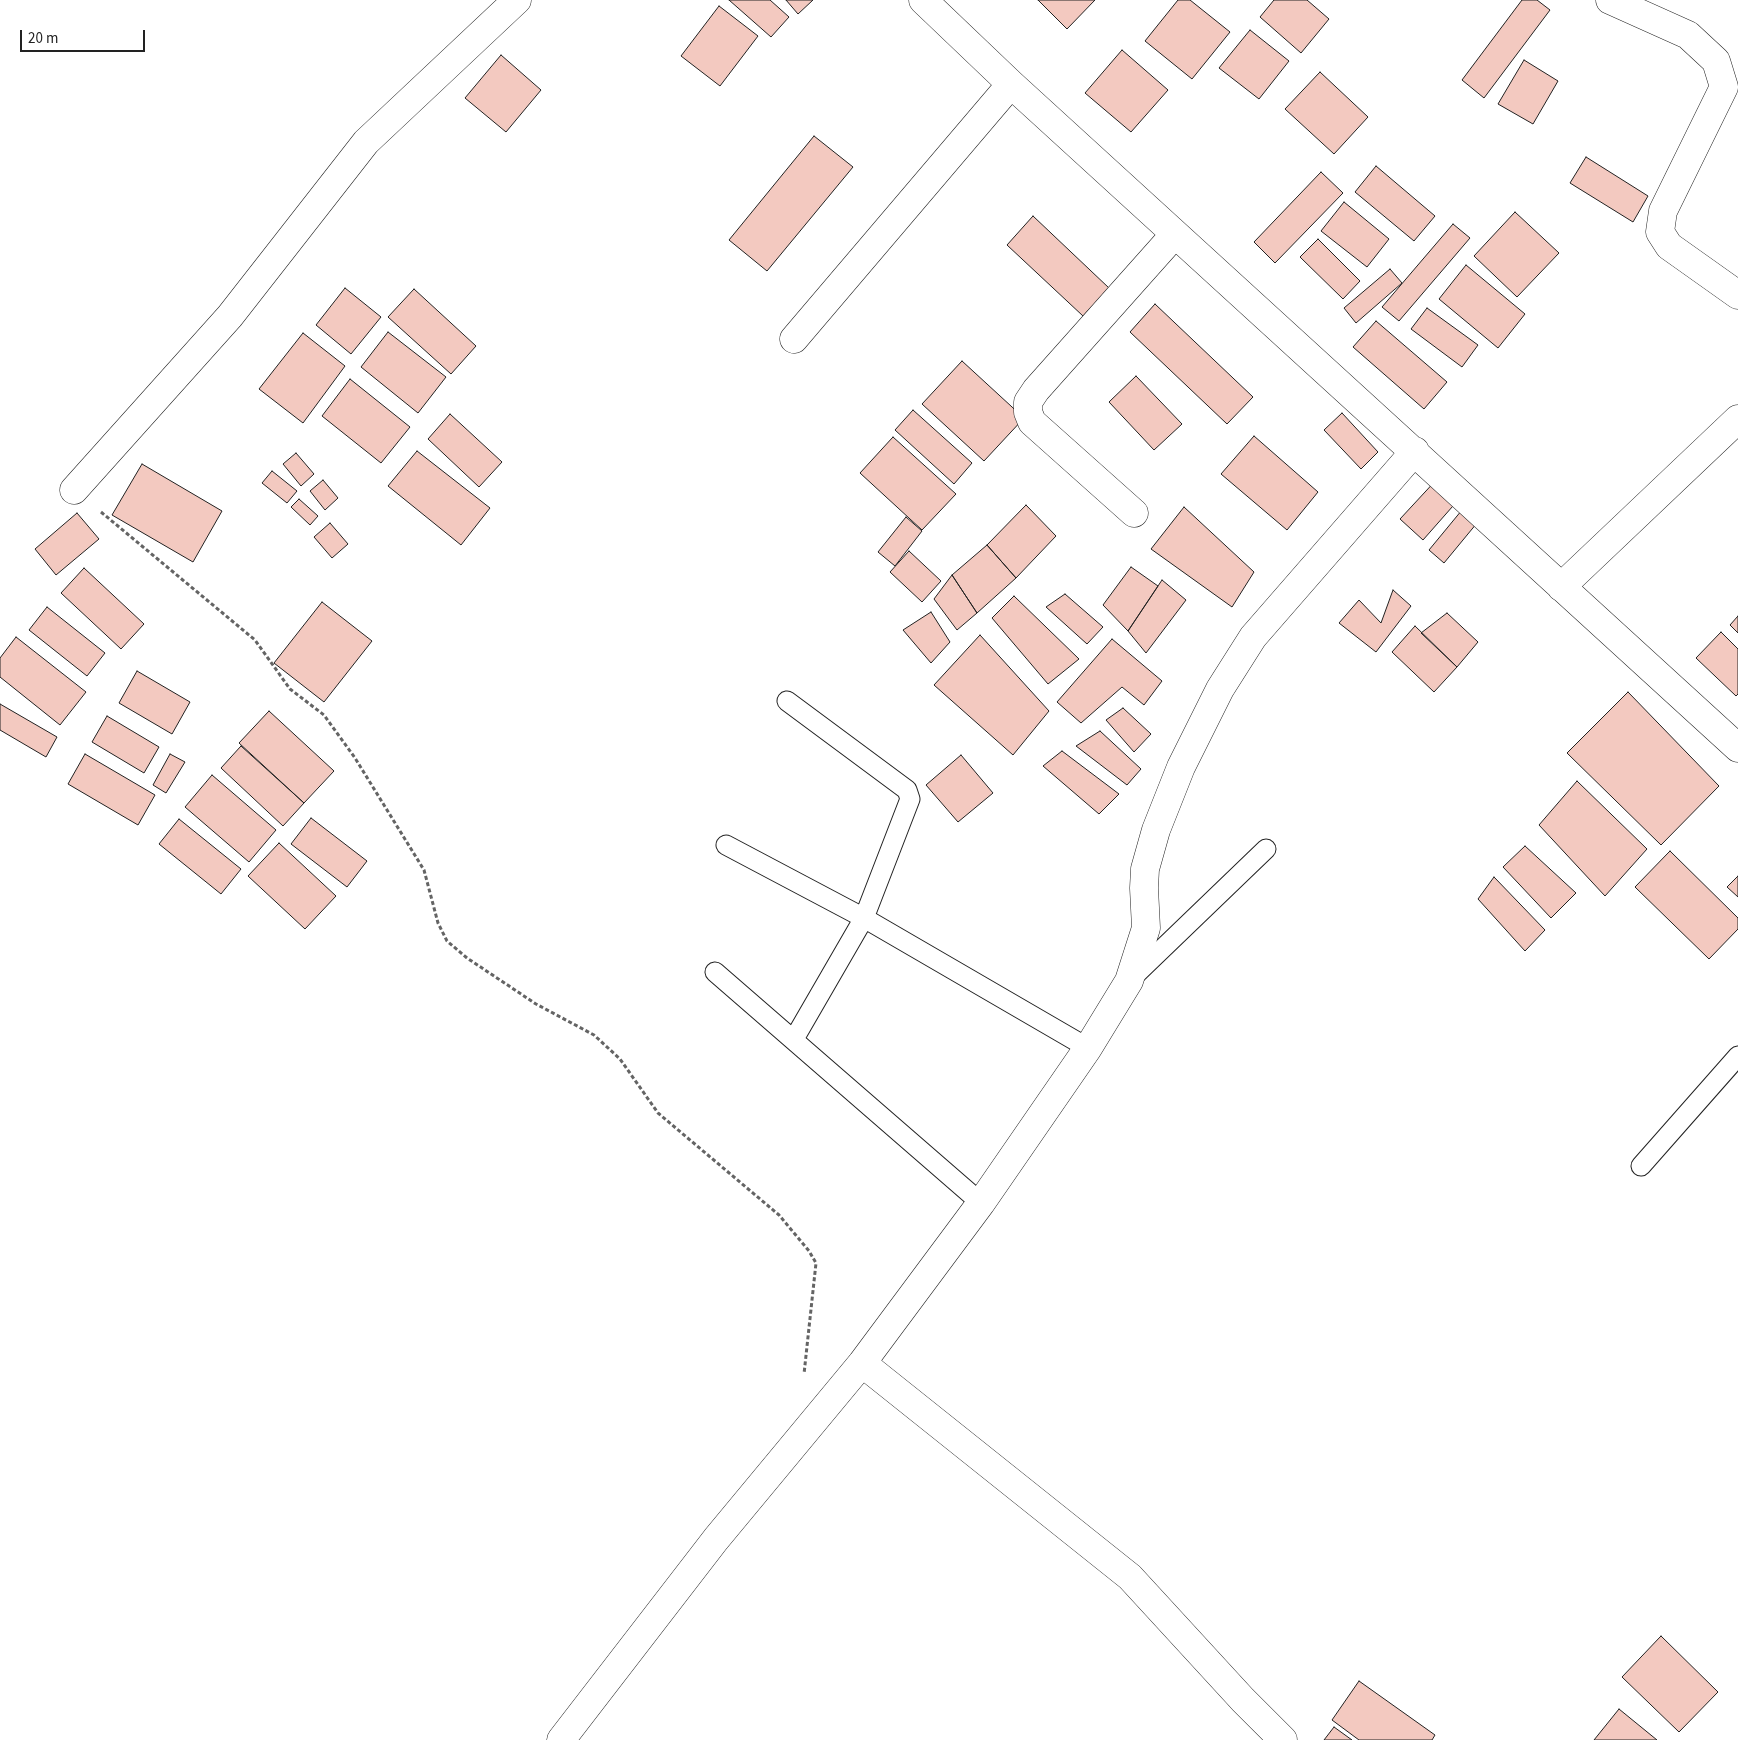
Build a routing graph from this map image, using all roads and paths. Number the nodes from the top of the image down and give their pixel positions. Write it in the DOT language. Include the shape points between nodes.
graph roads {
  1 [pos="517,0"];
  2 [pos="923,0"];
  3 [pos="1610,0"];
  4 [pos="1011,84"];
  5 [pos="1175,234"];
  6 [pos="1738,295"];
  7 [pos="794,339"];
  8 [pos="1738,419"];
  9 [pos="1415,451"];
  10 [pos="74,490"];
  11 [pos="1134,513"];
  12 [pos="1561,587"];
  13 [pos="787,701"];
  14 [pos="1738,748"];
  15 [pos="726,845"];
  16 [pos="1266,849"];
  17 [pos="864,918"];
  18 [pos="715,972"];
  19 [pos="1129,980"];
  20 [pos="794,1039"];
  21 [pos="1088,1048"];
  22 [pos="1738,1056"];
  23 [pos="1641,1166"];
  24 [pos="981,1203"];
  25 [pos="862,1363"];
  26 [pos="808,1428"];
  27 [pos="561,1740"];
  28 [pos="1283,1740"];
  1 -- 10 [label="street" via="366,142 230,316"];
  2 -- 4 [label="street"];
  3 -- 6 [label="street" via="1688,35 1716,61 1724,87 1663,211 1660,232 1668,246"];
  4 -- 5 [label="street"];
  4 -- 7 [label="street"];
  5 -- 9 [label="street"];
  5 -- 11 [label="street" via="1028,402 1032,422"];
  8 -- 12 [label="street"];
  9 -- 12 [label="street"];
  9 -- 19 [label="street" via="1253,637 1216,698 1181,767 1156,830 1145,869 1146,928"];
  10 -- 26 [label="path" via="255,640 290,689 324,715 355,758 424,870 438,923 448,941 467,958 536,1004 594,1035 620,1059 658,1113 779,1215 809,1251 816,1263 804,1364"];
  12 -- 14 [label="street"];
  13 -- 17 [label="lane" via="907,790 910,799"];
  15 -- 17 [label="lane"];
  16 -- 19 [label="lane"];
  17 -- 20 [label="lane"];
  17 -- 21 [label="lane"];
  18 -- 20 [label="lane"];
  19 -- 21 [label="street"];
  20 -- 24 [label="lane"];
  21 -- 24 [label="street"];
  22 -- 23 [label="lane"];
  24 -- 25 [label="street"];
  25 -- 26 [label="street"];
  25 -- 28 [label="street" via="1130,1577"];
  26 -- 27 [label="street" via="716,1539"];
}
